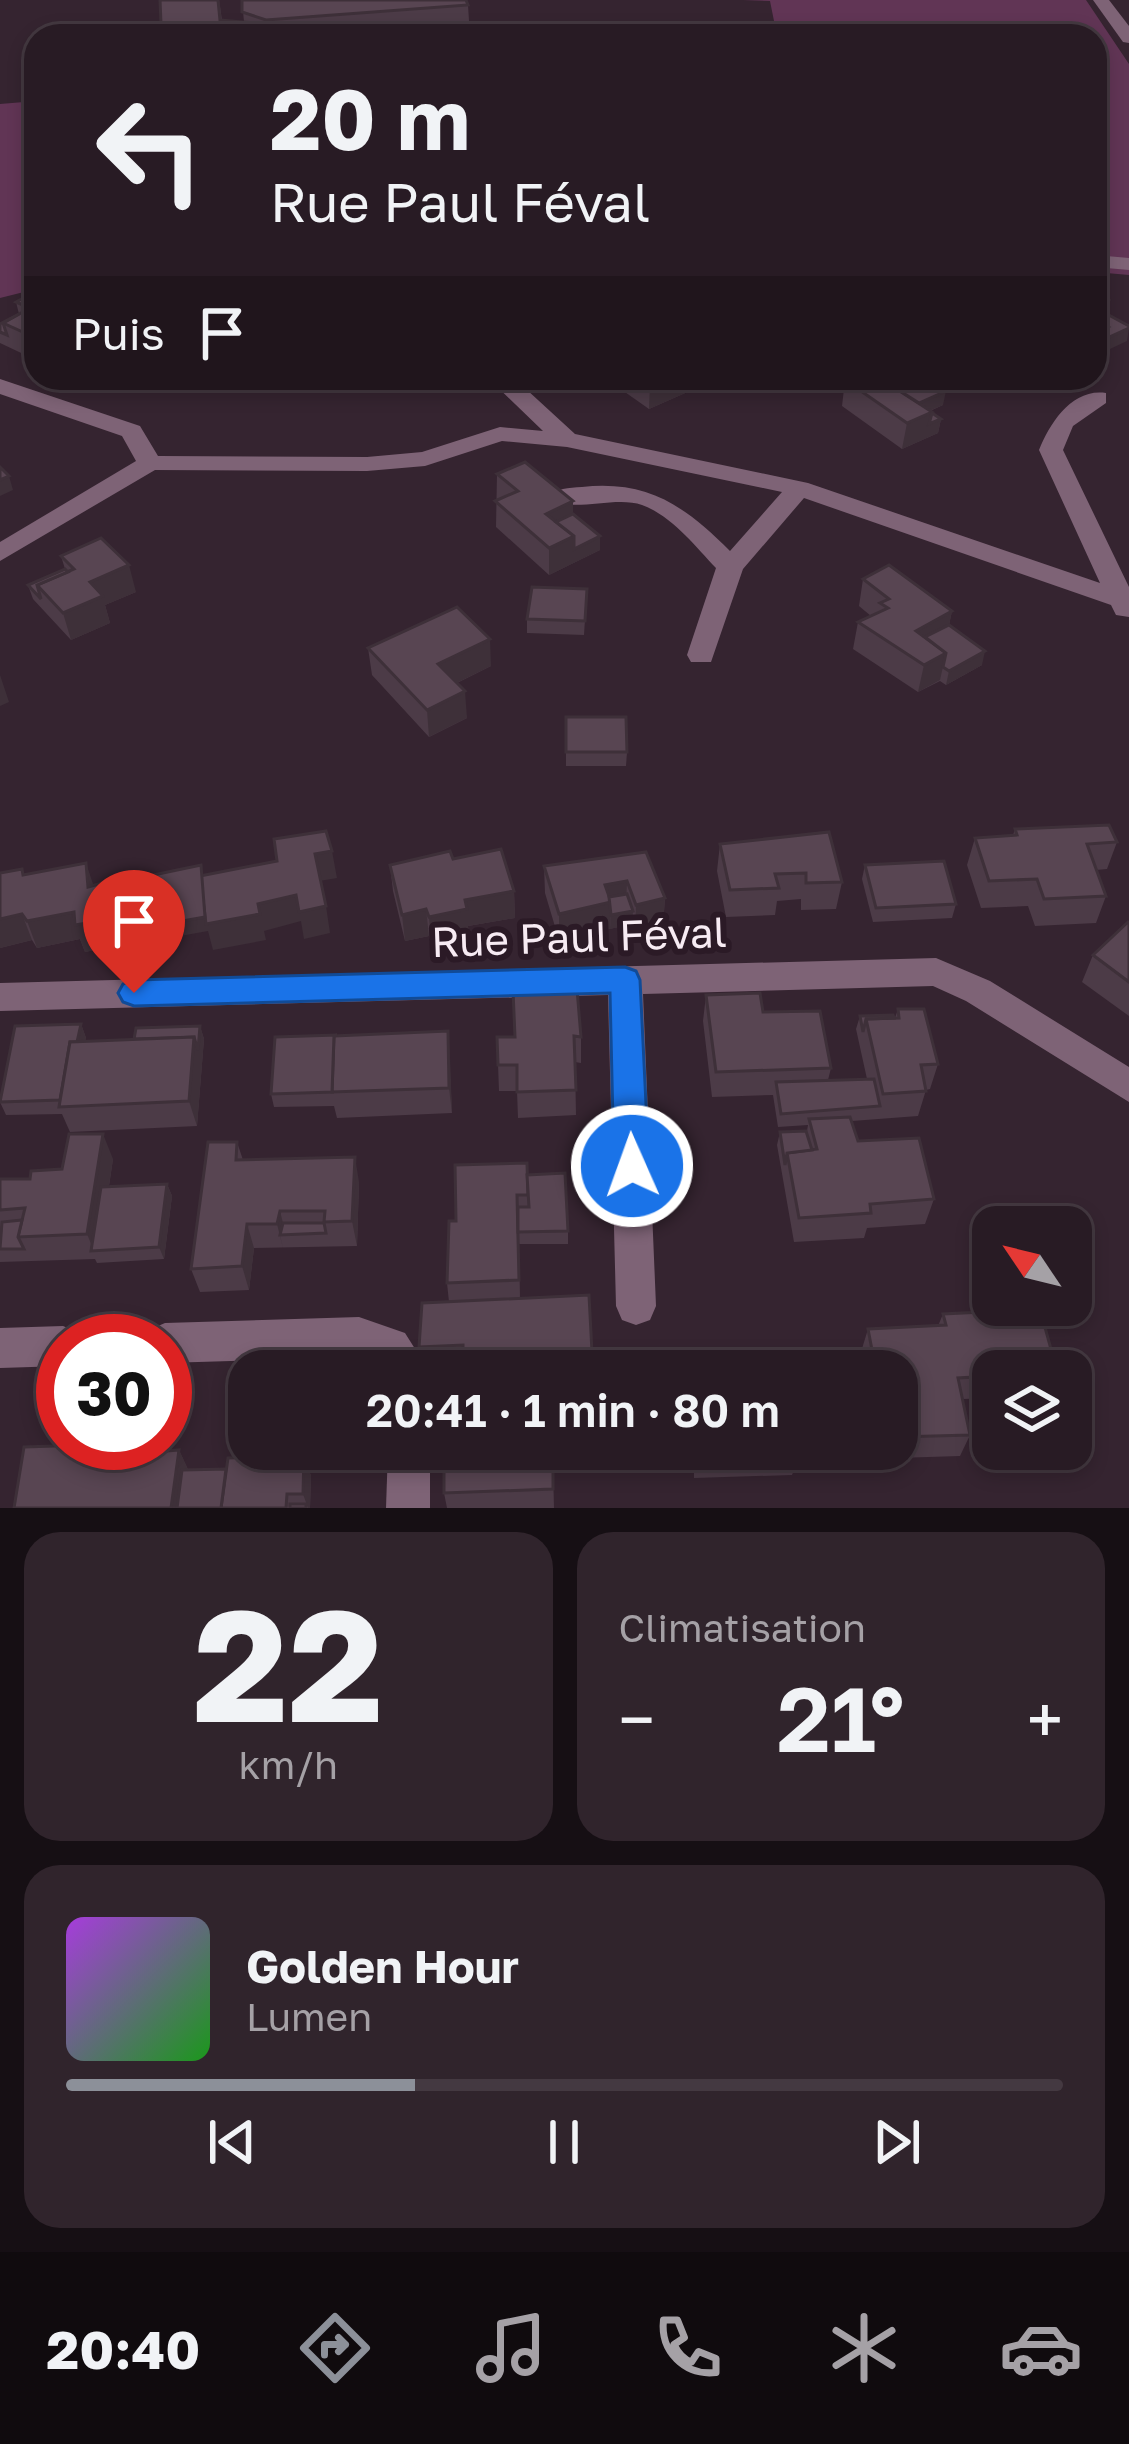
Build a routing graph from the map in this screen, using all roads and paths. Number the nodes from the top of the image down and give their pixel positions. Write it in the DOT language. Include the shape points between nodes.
graph roads {
  1 [pos="1101,0"];
  2 [pos="1129,38"];
  3 [pos="0,386"];
  4 [pos="513,390"];
  5 [pos="1098,398"];
  6 [pos="568,440"];
  7 [pos="150,463"];
  8 [pos="799,488"];
  9 [pos="560,497"];
  10 [pos="0,553"];
  11 [pos="730,567"];
  12 [pos="1127,605"];
  13 [pos="701,655"];
  14 [pos="625,980"];
  15 [pos="0,997"];
  16 [pos="1129,1086"];
  17 [pos="636,1306"];
  18 [pos="192,1342"];
  19 [pos="36,1347"];
  20 [pos="0,1348"];
  21 [pos="393,1350"];
  22 [pos="409,1470"];
  23 [pos="408,1508"];
  1 -- 2 [label="street"];
  3 -- 7 [label="street" via="131,431"];
  4 -- 6 [label="street"];
  5 -- 12 [label="street" via="1061,422 1051,450"];
  6 -- 7 [label="street" via="500,434 424,459 367,464"];
  6 -- 8 [label="street"];
  7 -- 10 [label="street"];
  8 -- 11 [label="street"];
  8 -- 12 [label="street"];
  9 -- 11 [label="street" via="621,489 674,508"];
  11 -- 13 [label="street"];
  14 -- 15 [label="street, Rue Paul Féval"];
  14 -- 16 [label="street, Rue Paul Féval" via="946,973"];
  14 -- 17 [label="street"];
  18 -- 21 [label="street" via="359,1336"];
  19 -- 20 [label="street"];
  22 -- 23 [label="street"];
}
